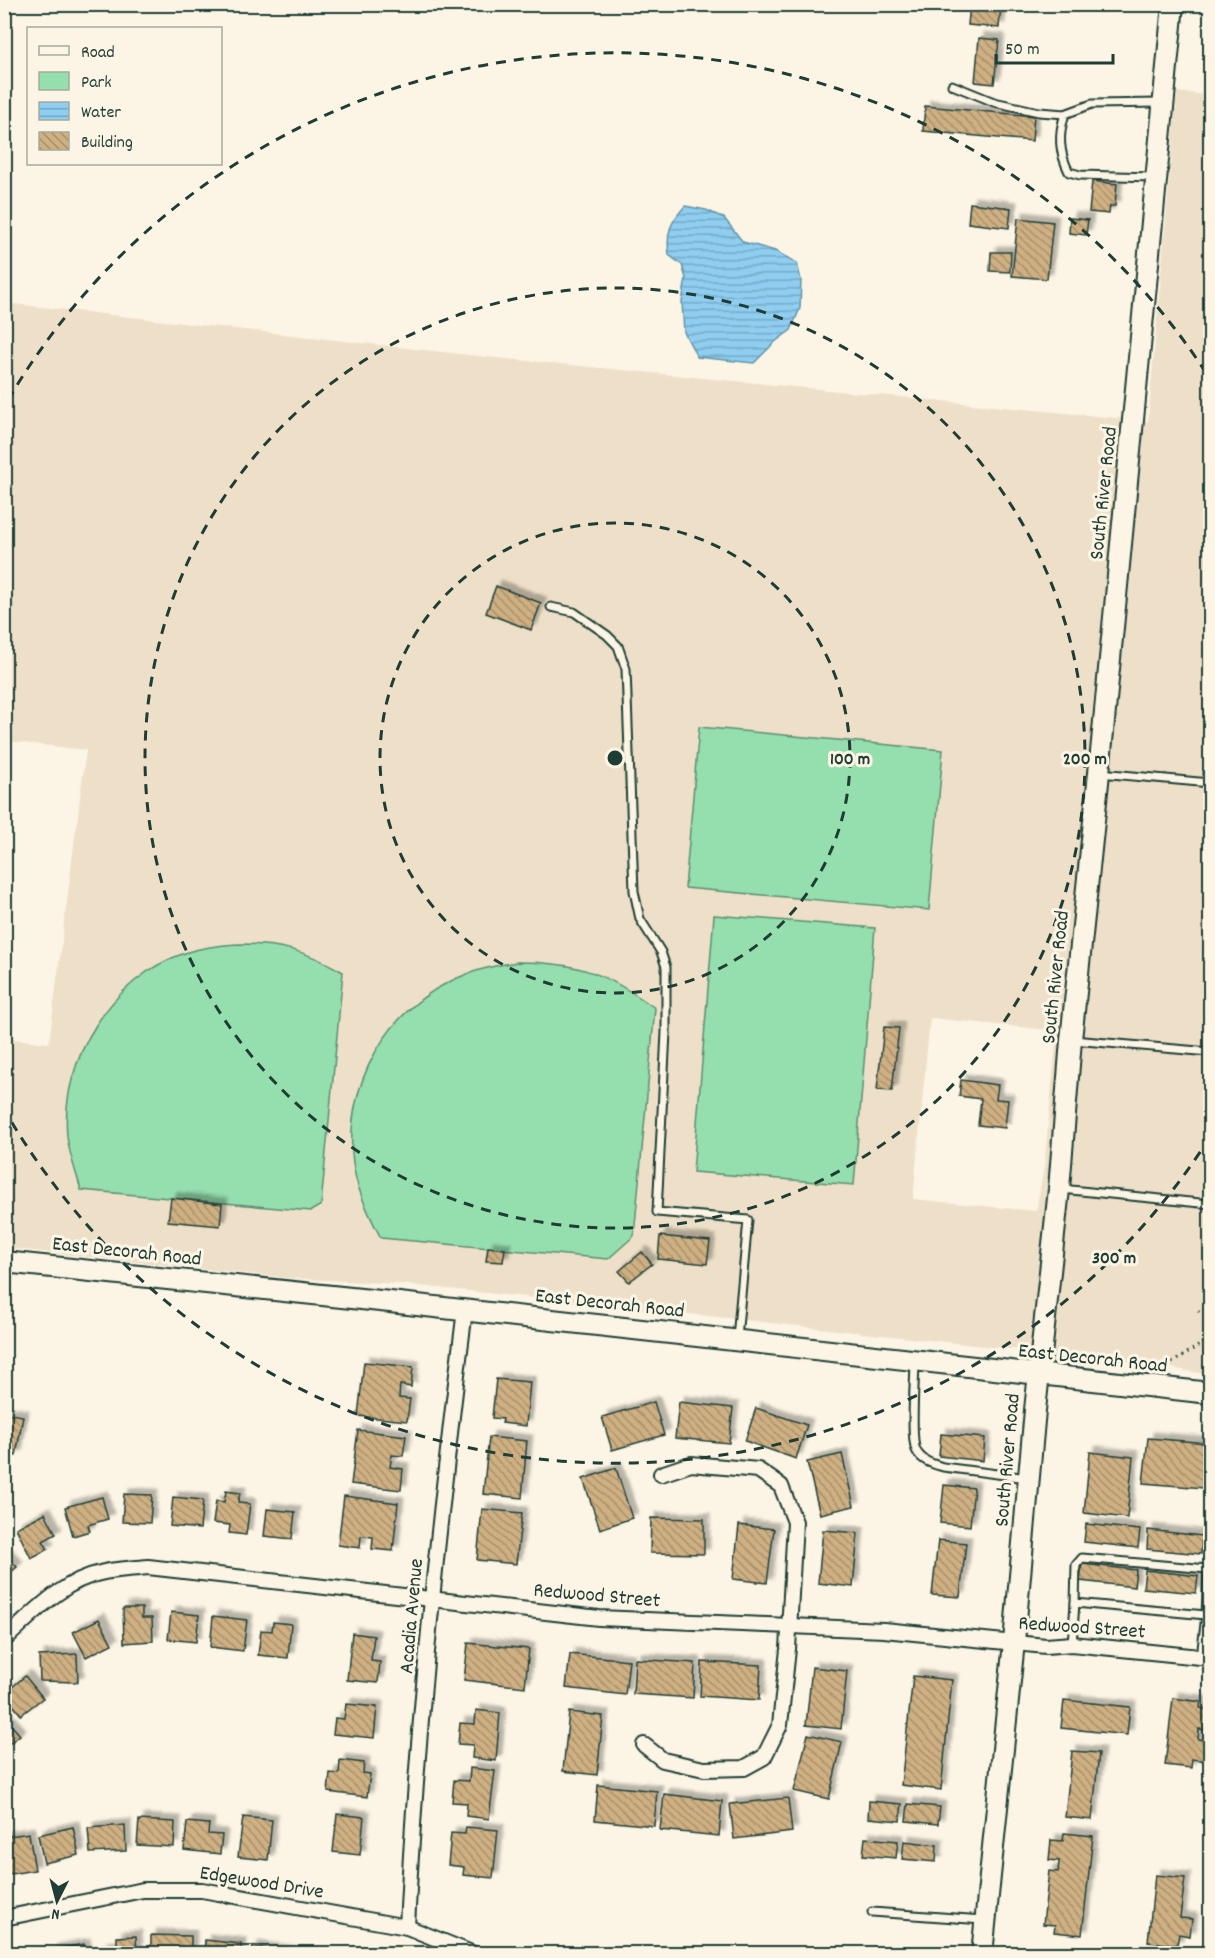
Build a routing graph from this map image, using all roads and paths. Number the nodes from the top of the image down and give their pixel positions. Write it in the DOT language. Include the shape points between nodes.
graph roads {
  1 [pos="1173,4"];
  2 [pos="952,85"];
  3 [pos="1164,103"];
  4 [pos="1065,114"];
  5 [pos="1157,177"];
  6 [pos="551,607"];
  7 [pos="1099,772"];
  8 [pos="1210,783"];
  9 [pos="1071,1040"];
  10 [pos="1210,1052"];
  11 [pos="1059,1189"];
  12 [pos="1210,1204"];
  13 [pos="4,1262"];
  14 [pos="465,1310"];
  15 [pos="1198,1311"];
  16 [pos="1210,1318"];
  17 [pos="1210,1338"];
  18 [pos="737,1341"];
  19 [pos="915,1361"];
  20 [pos="1172,1363"];
  21 [pos="1039,1375"];
  22 [pos="1210,1393"];
  23 [pos="661,1474"];
  24 [pos="1029,1478"];
  25 [pos="432,1598"];
  26 [pos="1075,1603"];
  27 [pos="1206,1615"];
  28 [pos="789,1627"];
  29 [pos="4,1640"];
  30 [pos="1014,1642"];
  31 [pos="1072,1644"];
  32 [pos="1206,1658"];
  33 [pos="644,1745"];
  34 [pos="872,1912"];
  35 [pos="4,1918"];
  36 [pos="985,1920"];
  37 [pos="407,1927"];
  38 [pos="474,1953"];
  39 [pos="982,1953"];
  1 -- 3 [label="street, South River Road"];
  2 -- 4 [label="lane" via="994,102"];
  3 -- 4 [label="lane" via="1092,104"];
  3 -- 5 [label="street, South River Road"];
  4 -- 5 [label="lane" via="1060,130 1062,157 1069,172"];
  5 -- 7 [label="street, South River Road"];
  6 -- 18 [label="lane" via="574,612 607,635 618,646 626,669 634,891 640,919 666,967 657,1212 748,1220"];
  7 -- 8 [label="lane"];
  7 -- 9 [label="street, South River Road"];
  9 -- 10 [label="lane"];
  9 -- 11 [label="street, South River Road"];
  11 -- 12 [label="lane"];
  11 -- 21 [label="street, South River Road"];
  13 -- 14 [label="street, East Decorah Road"];
  14 -- 18 [label="street, East Decorah Road"];
  14 -- 25 [label="street, Acadia Avenue"];
  15 -- 16 [label="path"];
  17 -- 20 [label="path"];
  18 -- 19 [label="street, East Decorah Road"];
  19 -- 21 [label="street, East Decorah Road"];
  19 -- 24 [label="lane" via="914,1435 922,1458 943,1467"];
  21 -- 22 [label="street, East Decorah Road"];
  21 -- 24 [label="street, South River Road"];
  23 -- 28 [label="street" via="691,1464 758,1470 782,1486 795,1522"];
  24 -- 30 [label="street, South River Road"];
  25 -- 28 [label="street, Redwood Street" via="599,1618"];
  25 -- 29 [label="street, Redwood Street" via="148,1567 100,1573 70,1584"];
  25 -- 37 [label="street, Acadia Avenue"];
  26 -- 27 [label="lane"];
  26 -- 27 [label="lane" via="1076,1565 1082,1558 1208,1569"];
  26 -- 31 [label="lane"];
  27 -- 32 [label="lane"];
  28 -- 30 [label="street, Redwood Street" via="884,1630"];
  28 -- 33 [label="street" via="780,1725 764,1757 744,1768 704,1769 663,1760"];
  30 -- 31 [label="street, Redwood Street"];
  30 -- 36 [label="street, South River Road"];
  31 -- 32 [label="street, Redwood Street"];
  34 -- 36 [label="lane"];
  35 -- 37 [label="street, Edgewood Drive" via="143,1890 202,1890"];
  36 -- 39 [label="street, South River Road"];
  37 -- 38 [label="street, Edgewood Drive"];
}
